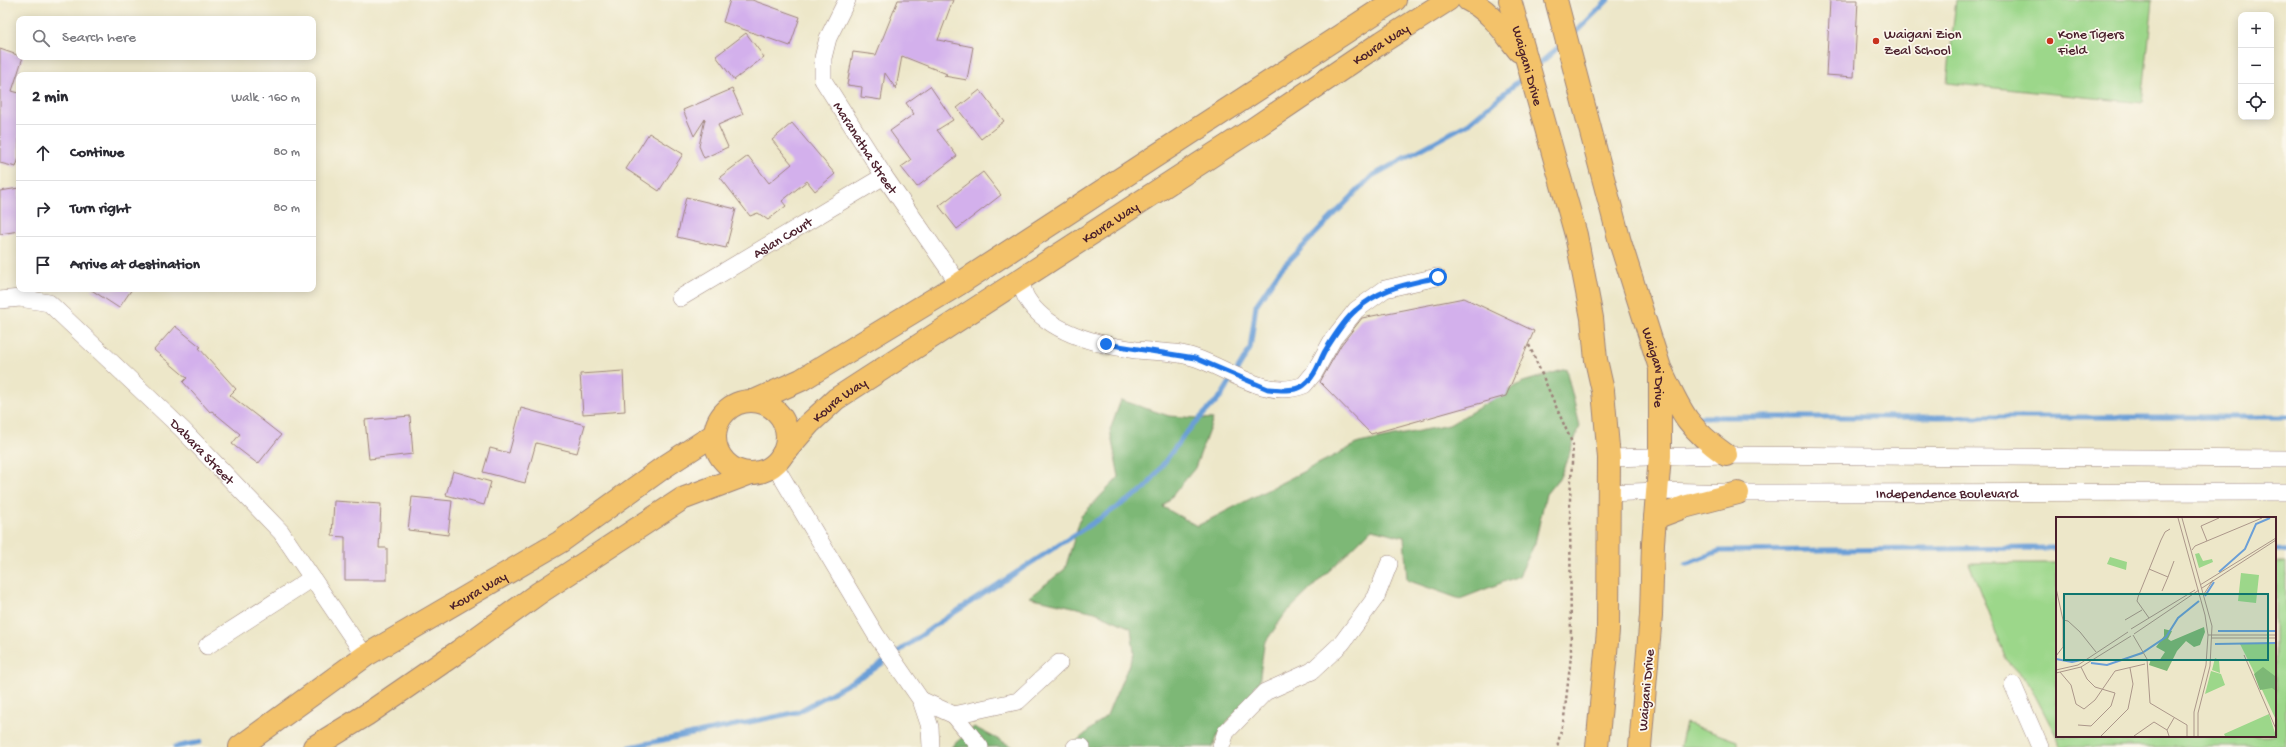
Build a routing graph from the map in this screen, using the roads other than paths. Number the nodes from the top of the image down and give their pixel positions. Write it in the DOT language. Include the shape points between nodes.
graph roads {
  1 [pos="847,0"];
  2 [pos="1395,0"];
  3 [pos="1448,0"];
  4 [pos="1468,0"];
  5 [pos="1510,0"];
  6 [pos="1556,0"];
  7 [pos="1562,0"];
  8 [pos="1572,53"];
  9 [pos="1527,62"];
  10 [pos="884,176"];
  11 [pos="1438,277"];
  12 [pos="1021,279"];
  13 [pos="959,284"];
  14 [pos="680,298"];
  15 [pos="0,300"];
  16 [pos="1660,368"];
  17 [pos="754,401"];
  18 [pos="715,434"];
  19 [pos="1726,455"];
  20 [pos="1660,456"];
  21 [pos="1609,458"];
  22 [pos="2286,459"];
  23 [pos="778,460"];
  24 [pos="751,473"];
  25 [pos="1658,490"];
  26 [pos="2286,492"];
  27 [pos="1607,493"];
  28 [pos="1738,493"];
  29 [pos="1655,518"];
  30 [pos="1389,564"];
  31 [pos="312,578"];
  32 [pos="207,646"];
  33 [pos="365,656"];
  34 [pos="1059,663"];
  35 [pos="2013,685"];
  36 [pos="921,700"];
  37 [pos="954,715"];
  38 [pos="240,747"];
  39 [pos="314,747"];
  40 [pos="931,747"];
  41 [pos="980,747"];
  42 [pos="1075,747"];
  43 [pos="1082,747"];
  44 [pos="1221,747"];
  45 [pos="1597,747"];
  46 [pos="1640,747"];
  47 [pos="2040,747"];
  1 -- 10 [label="street, Maranatha Street" via="828,38 823,58 824,80"];
  2 -- 13 [label="highway, Koura Way"];
  3 -- 12 [label="highway, Koura Way"];
  4 -- 9 [label="highway" via="1499,23"];
  5 -- 9 [label="highway, Waigani Drive"];
  6 -- 8 [label="highway, Waigani Drive"];
  7 -- 8 [label="highway"];
  8 -- 16 [label="highway, Waigani Drive" via="1620,242"];
  9 -- 21 [label="highway, Waigani Drive" via="1580,254 1603,391"];
  10 -- 13 [label="street, Maranatha Street"];
  10 -- 14 [label="street, Aslan Court"];
  11 -- 12 [label="street" via="1385,289 1356,310 1333,339 1314,373 1304,385 1281,390 1268,389 1195,358 1106,344 1061,328 1041,316 1026,298"];
  12 -- 23 [label="highway, Koura Way" via="836,398"];
  13 -- 17 [label="highway, Koura Way" via="801,380"];
  15 -- 31 [label="street, Dabara Street" via="20,298 49,303 182,429 281,532"];
  16 -- 19 [label="highway" via="1690,426"];
  16 -- 20 [label="highway, Waigani Drive"];
  17 -- 18 [label="highway" via="732,407 724,414"];
  17 -- 23 [label="highway" via="776,410 783,420 787,444"];
  18 -- 24 [label="highway" via="716,446 729,465"];
  18 -- 33 [label="highway, Koura Way" via="560,542"];
  19 -- 20 [label="street"];
  19 -- 22 [label="street"];
  20 -- 21 [label="street"];
  20 -- 25 [label="highway, Waigani Drive"];
  21 -- 27 [label="highway, Waigani Drive"];
  23 -- 24 [label="highway" via="763,470"];
  23 -- 36 [label="street" via="876,636"];
  24 -- 39 [label="highway" via="682,499 539,593 459,652 366,715"];
  25 -- 27 [label="street, Independence Boulevard"];
  25 -- 28 [label="street, Independence Boulevard"];
  25 -- 29 [label="highway, Waigani Drive"];
  26 -- 28 [label="street, Independence Boulevard"];
  27 -- 45 [label="highway, Waigani Drive" via="1608,631"];
  28 -- 29 [label="highway" via="1684,507"];
  29 -- 46 [label="highway, Waigani Drive" via="1651,615"];
  30 -- 44 [label="street" via="1376,597 1342,643 1312,671 1265,692 1226,732"];
  31 -- 32 [label="street"];
  31 -- 33 [label="street, Dabara Street"];
  33 -- 38 [label="highway, Koura Way"];
  34 -- 37 [label="street" via="1018,701"];
  35 -- 47 [label="street"];
  36 -- 37 [label="street"];
  36 -- 40 [label="street" via="930,727"];
  37 -- 41 [label="street"];
  42 -- 43 [label="street"];
}
